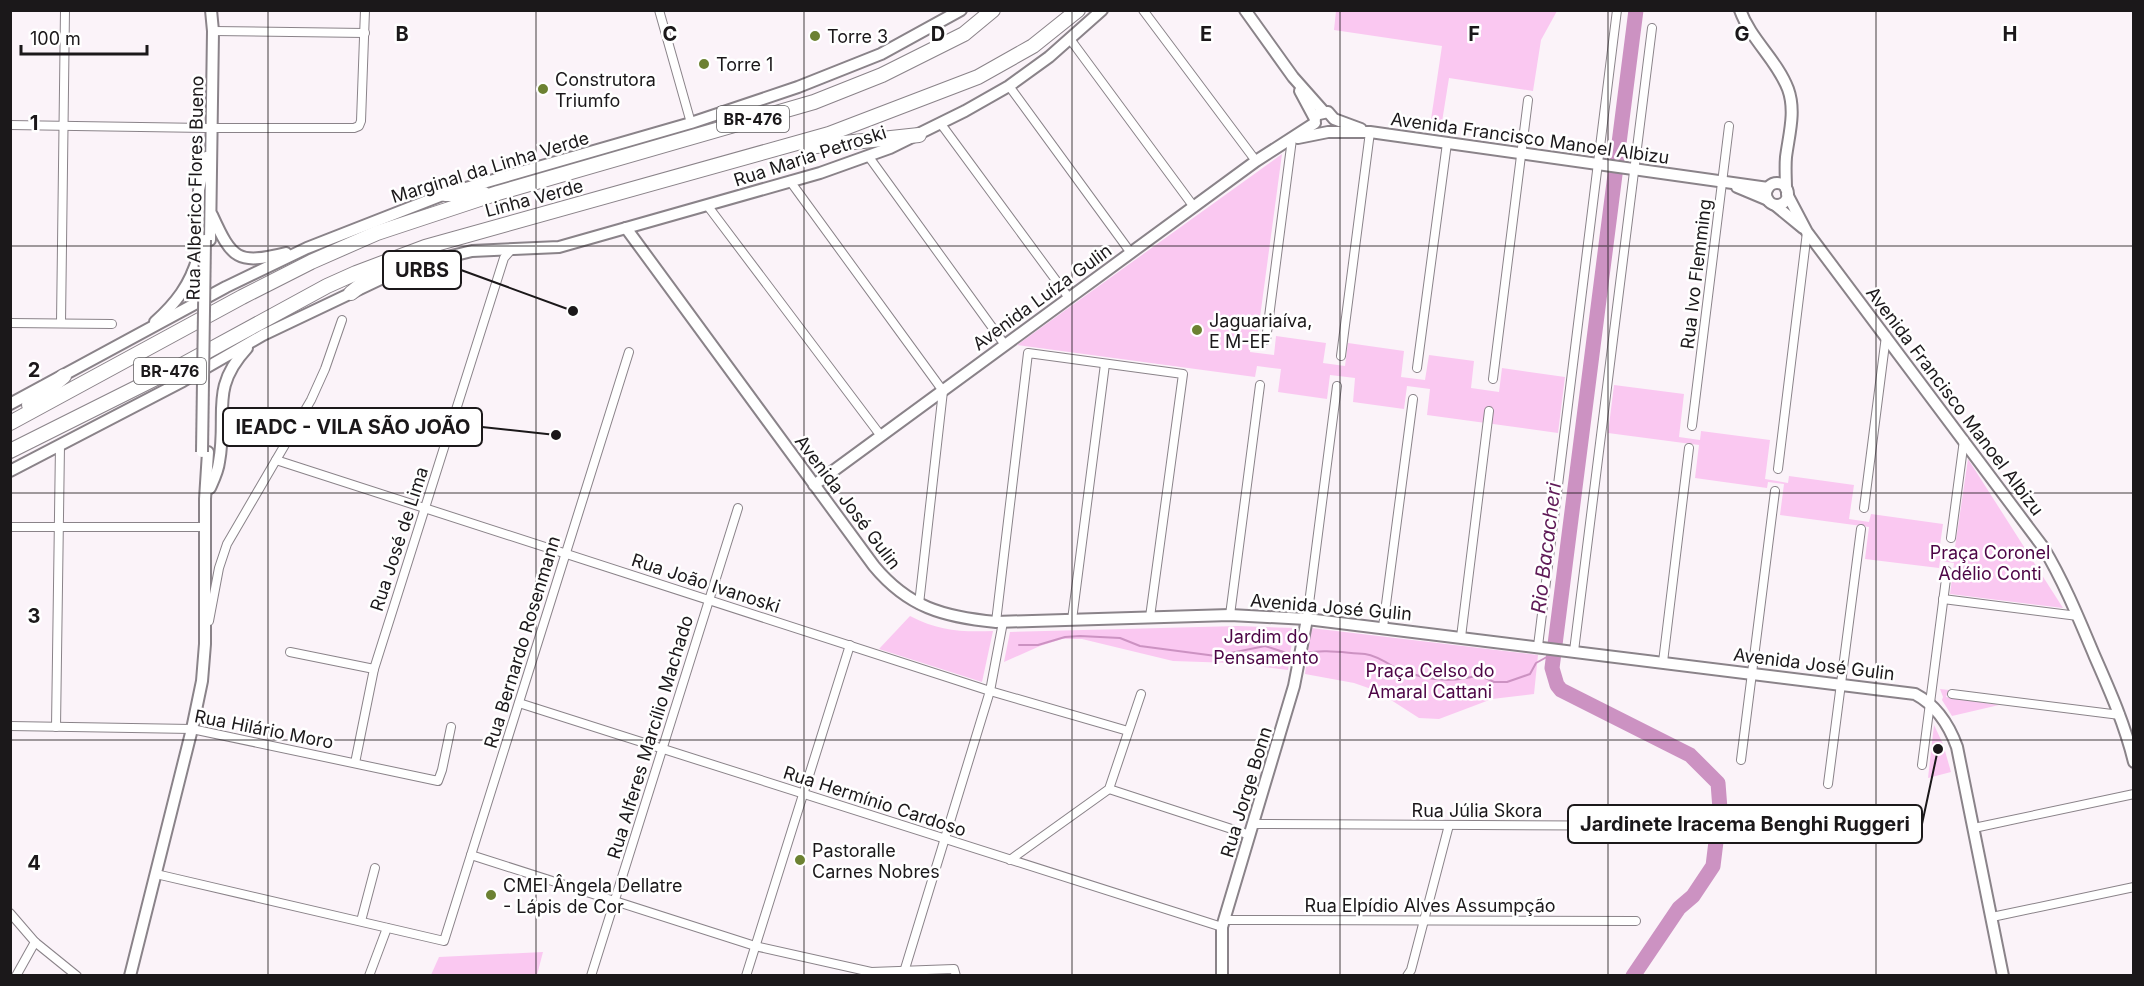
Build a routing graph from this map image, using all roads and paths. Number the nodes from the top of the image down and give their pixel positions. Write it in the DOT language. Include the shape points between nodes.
graph roads {
  1 [pos="65,10"];
  2 [pos="211,10"];
  3 [pos="365,10"];
  4 [pos="659,10"];
  5 [pos="962,10"];
  6 [pos="993,10"];
  7 [pos="1078,10"];
  8 [pos="1102,10"];
  9 [pos="1143,10"];
  10 [pos="1245,10"];
  11 [pos="1617,10"];
  12 [pos="1740,10"];
  13 [pos="1652,28"];
  14 [pos="213,31"];
  15 [pos="365,33"];
  16 [pos="1070,39"];
  17 [pos="1009,86"];
  18 [pos="1528,100"];
  19 [pos="1318,118"];
  20 [pos="1334,118"];
  21 [pos="691,123"];
  22 [pos="941,124"];
  23 [pos="10,125"];
  24 [pos="64,126"];
  25 [pos="1729,126"];
  26 [pos="209,128"];
  27 [pos="1326,132"];
  28 [pos="1370,132"];
  29 [pos="919,135"];
  30 [pos="1292,139"];
  31 [pos="1447,143"];
  32 [pos="772,151"];
  33 [pos="1521,153"];
  34 [pos="206,157"];
  35 [pos="869,157"];
  36 [pos="1786,159"];
  37 [pos="1256,161"];
  38 [pos="1600,164"];
  39 [pos="1630,169"];
  40 [pos="790,182"];
  41 [pos="1722,182"];
  42 [pos="1770,186"];
  43 [pos="1787,192"];
  44 [pos="498,193"];
  45 [pos="445,194"];
  46 [pos="1772,202"];
  47 [pos="707,206"];
  48 [pos="1194,207"];
  49 [pos="211,212"];
  50 [pos="626,228"];
  51 [pos="1808,232"];
  52 [pos="208,240"];
  53 [pos="307,248"];
  54 [pos="493,249"];
  55 [pos="514,249"];
  56 [pos="1131,253"];
  57 [pos="396,257"];
  58 [pos="504,258"];
  59 [pos="351,293"];
  60 [pos="1069,298"];
  61 [pos="342,320"];
  62 [pos="10,323"];
  63 [pos="61,323"];
  64 [pos="112,324"];
  65 [pos="143,333"];
  66 [pos="263,335"];
  67 [pos="1886,336"];
  68 [pos="1266,340"];
  69 [pos="1005,345"];
  70 [pos="629,352"];
  71 [pos="1341,356"];
  72 [pos="1105,364"];
  73 [pos="1417,368"];
  74 [pos="64,375"];
  75 [pos="1493,379"];
  76 [pos="1260,385"];
  77 [pos="1337,386"];
  78 [pos="943,391"];
  79 [pos="1413,399"];
  80 [pos="10,404"];
  81 [pos="1489,411"];
  82 [pos="10,422"];
  83 [pos="1692,426"];
  84 [pos="881,436"];
  85 [pos="1964,440"];
  86 [pos="60,445"];
  87 [pos="1689,448"];
  88 [pos="10,451"];
  89 [pos="276,460"];
  90 [pos="1778,469"];
  91 [pos="10,471"];
  92 [pos="814,485"];
  93 [pos="1775,490"];
  94 [pos="205,499"];
  95 [pos="425,508"];
  96 [pos="738,508"];
  97 [pos="1864,508"];
  98 [pos="10,527"];
  99 [pos="59,527"];
  100 [pos="205,527"];
  101 [pos="1861,529"];
  102 [pos="1951,538"];
  103 [pos="566,554"];
  104 [pos="1947,571"];
  105 [pos="1943,599"];
  106 [pos="709,600"];
  107 [pos="919,604"];
  108 [pos="1230,615"];
  109 [pos="2078,616"];
  110 [pos="1150,617"];
  111 [pos="1307,619"];
  112 [pos="1072,620"];
  113 [pos="999,622"];
  114 [pos="1383,627"];
  115 [pos="1461,637"];
  116 [pos="205,644"];
  117 [pos="850,645"];
  118 [pos="1541,647"];
  119 [pos="1570,650"];
  120 [pos="290,652"];
  121 [pos="1663,662"];
  122 [pos="374,669"];
  123 [pos="1752,673"];
  124 [pos="1841,684"];
  125 [pos="990,691"];
  126 [pos="1141,694"];
  127 [pos="1952,694"];
  128 [pos="519,703"];
  129 [pos="1929,704"];
  130 [pos="2120,715"];
  131 [pos="10,726"];
  132 [pos="56,726"];
  133 [pos="451,727"];
  134 [pos="192,729"];
  135 [pos="1128,731"];
  136 [pos="662,749"];
  137 [pos="1741,760"];
  138 [pos="2133,762"];
  139 [pos="355,763"];
  140 [pos="1922,765"];
  141 [pos="1828,784"];
  142 [pos="1109,789"];
  143 [pos="803,794"];
  144 [pos="2133,794"];
  145 [pos="1449,825"];
  146 [pos="1700,826"];
  147 [pos="1974,828"];
  148 [pos="1252,829"];
  149 [pos="944,839"];
  150 [pos="471,855"];
  151 [pos="1010,860"];
  152 [pos="375,868"];
  153 [pos="156,873"];
  154 [pos="2133,887"];
  155 [pos="614,901"];
  156 [pos="10,914"];
  157 [pos="1992,917"];
  158 [pos="1424,920"];
  159 [pos="361,921"];
  160 [pos="1636,921"];
  161 [pos="1223,924"];
  162 [pos="387,927"];
  163 [pos="35,942"];
  164 [pos="755,946"];
  165 [pos="904,972"];
  166 [pos="955,972"];
  167 [pos="1411,974"];
  168 [pos="16,975"];
  169 [pos="77,975"];
  170 [pos="130,975"];
  171 [pos="369,975"];
  172 [pos="591,975"];
  173 [pos="746,975"];
  174 [pos="1222,975"];
  175 [pos="2003,975"];
  1 -- 24 [label="street"];
  2 -- 14 [label="street, Rua Alberico Flores Bueno"];
  2 -- 26 [label="street, Rua Alberico Flores Bueno"];
  3 -- 15 [label="street"];
  4 -- 21 [label="street"];
  5 -- 21 [label="street, Marginal da Linha Verde" via="846,69"];
  6 -- 44 [label="highway, Linha Verde / BR-476" via="964,34 882,75 814,102"];
  7 -- 32 [label="highway, Linha Verde / BR-476" via="1033,46 978,77 829,134"];
  8 -- 16 [label="street, Rua Maria Petroski"];
  9 -- 37 [label="street"];
  10 -- 19 [label="street"];
  11 -- 38 [label="street"];
  12 -- 36 [label="street" via="1787,88 1792,120"];
  13 -- 39 [label="street"];
  14 -- 15 [label="street"];
  14 -- 26 [label="street, Rua Alberico Flores Bueno"];
  15 -- 26 [label="street" via="359,126"];
  16 -- 17 [label="street, Rua Maria Petroski"];
  16 -- 48 [label="street"];
  17 -- 22 [label="street, Rua Maria Petroski"];
  17 -- 56 [label="street"];
  18 -- 33 [label="street"];
  19 -- 20 [label="street" via="1330,114"];
  19 -- 27 [label="street" via="1317,129"];
  19 -- 30 [label="street, Avenida Luíza Gulin"];
  20 -- 27 [label="street" via="1333,128"];
  20 -- 28 [label="street, Avenida Francisco Manoel Albizu"];
  21 -- 45 [label="street, Marginal da Linha Verde"];
  22 -- 29 [label="street, Rua Maria Petroski"];
  22 -- 60 [label="street"];
  23 -- 24 [label="street"];
  24 -- 26 [label="street"];
  24 -- 63 [label="street"];
  25 -- 41 [label="street, Rua Ivo Flemming"];
  26 -- 34 [label="street, Rua Alberico Flores Bueno"];
  26 -- 49 [label="street, Rua Alberico Flores Bueno"];
  27 -- 28 [label="street, Avenida Francisco Manoel Albizu"];
  27 -- 30 [label="street, Avenida Luíza Gulin"];
  28 -- 31 [label="street, Avenida Francisco Manoel Albizu"];
  28 -- 71 [label="street"];
  29 -- 32 [label="highway"];
  29 -- 35 [label="street, Rua Maria Petroski"];
  30 -- 37 [label="street, Avenida Luíza Gulin"];
  30 -- 68 [label="street"];
  31 -- 33 [label="street, Avenida Francisco Manoel Albizu"];
  31 -- 73 [label="street"];
  32 -- 57 [label="highway, Linha Verde / BR-476"];
  33 -- 38 [label="street, Avenida Francisco Manoel Albizu"];
  33 -- 75 [label="street"];
  34 -- 52 [label="street, Rua Alberico Flores Bueno"];
  34 -- 65 [label="street" via="200,190 198,257 192,276 180,296"];
  35 -- 40 [label="street, Rua Maria Petroski"];
  35 -- 69 [label="street"];
  36 -- 42 [label="street"];
  36 -- 43 [label="street"];
  37 -- 48 [label="street, Avenida Luíza Gulin"];
  38 -- 39 [label="street, Avenida Francisco Manoel Albizu"];
  38 -- 118 [label="street"];
  39 -- 41 [label="street, Avenida Francisco Manoel Albizu"];
  39 -- 119 [label="street"];
  40 -- 47 [label="street, Rua Maria Petroski"];
  40 -- 78 [label="street"];
  41 -- 42 [label="street, Avenida Francisco Manoel Albizu"];
  41 -- 46 [label="street, Avenida Francisco Manoel Albizu"];
  41 -- 83 [label="street, Rua Ivo Flemming"];
  42 -- 43 [label="street" via="1782,185"];
  42 -- 46 [label="street" via="1766,194"];
  43 -- 46 [label="street" via="1785,201"];
  43 -- 51 [label="street, Avenida Francisco Manoel Albizu"];
  44 -- 45 [label="highway"];
  44 -- 82 [label="highway, Linha Verde / BR-476" via="377,233 320,258"];
  45 -- 53 [label="street, Marginal da Linha Verde"];
  46 -- 51 [label="street, Avenida Francisco Manoel Albizu"];
  47 -- 50 [label="street, Rua Maria Petroski"];
  47 -- 84 [label="street"];
  48 -- 56 [label="street, Avenida Luíza Gulin"];
  49 -- 52 [label="street, Rua Alberico Flores Bueno"];
  49 -- 53 [label="street" via="227,246 241,258 258,259"];
  50 -- 55 [label="street, Rua Maria Petroski" via="559,247"];
  50 -- 92 [label="street, Avenida José Gulin"];
  51 -- 67 [label="street, Avenida Francisco Manoel Albizu"];
  51 -- 90 [label="street"];
  52 -- 94 [label="street, Rua Alberico Flores Bueno"];
  53 -- 65 [label="street, Marginal da Linha Verde"];
  54 -- 55 [label="street, Rua Maria Petroski"];
  54 -- 58 [label="street"];
  54 -- 59 [label="street" via="418,264"];
  55 -- 58 [label="street"];
  56 -- 60 [label="street, Avenida Luíza Gulin"];
  57 -- 59 [label="highway"];
  57 -- 88 [label="highway, Linha Verde / BR-476" via="327,286 182,365"];
  58 -- 95 [label="street, Rua José de Lima"];
  59 -- 66 [label="street"];
  60 -- 69 [label="street, Avenida Luíza Gulin"];
  61 -- 89 [label="street" via="318,386"];
  62 -- 63 [label="street"];
  63 -- 64 [label="street"];
  65 -- 74 [label="street, Marginal da Linha Verde"];
  66 -- 86 [label="street, BR-476"];
  66 -- 94 [label="street" via="238,358 224,384 219,465"];
  67 -- 85 [label="street, Avenida Francisco Manoel Albizu"];
  67 -- 97 [label="street"];
  69 -- 78 [label="street, Avenida Luíza Gulin"];
  70 -- 103 [label="street, Rua Bernardo Rosenmann"];
  72 -- 110 [label="street" via="1182,374"];
  72 -- 112 [label="street"];
  72 -- 113 [label="street" via="1028,353"];
  74 -- 80 [label="street, Marginal da Linha Verde"];
  74 -- 82 [label="highway"];
  76 -- 108 [label="street"];
  77 -- 111 [label="street"];
  78 -- 84 [label="street, Avenida Luíza Gulin"];
  78 -- 107 [label="street"];
  79 -- 114 [label="street"];
  81 -- 115 [label="street"];
  84 -- 92 [label="street, Avenida Luíza Gulin"];
  85 -- 102 [label="street"];
  85 -- 109 [label="street, Avenida Francisco Manoel Albizu" via="2043,548"];
  86 -- 91 [label="street, BR-476"];
  86 -- 99 [label="street"];
  87 -- 121 [label="street"];
  89 -- 95 [label="street, Rua João Ivanoski"];
  89 -- 116 [label="street" via="223,554"];
  92 -- 107 [label="street, Avenida José Gulin" via="881,575"];
  93 -- 123 [label="street"];
  94 -- 100 [label="street, Rua Alberico Flores Bueno"];
  95 -- 103 [label="street, Rua João Ivanoski"];
  95 -- 122 [label="street, Rua José de Lima"];
  96 -- 106 [label="street, Rua Alferes Marcílio Machado"];
  98 -- 99 [label="street"];
  99 -- 100 [label="street"];
  99 -- 132 [label="street"];
  100 -- 116 [label="street, Rua Alberico Flores Bueno"];
  101 -- 124 [label="street"];
  103 -- 106 [label="street, Rua João Ivanoski"];
  103 -- 128 [label="street, Rua Bernardo Rosenmann"];
  104 -- 105 [label="street"];
  105 -- 109 [label="street"];
  105 -- 129 [label="street"];
  106 -- 117 [label="street, Rua João Ivanoski"];
  106 -- 136 [label="street, Rua Alferes Marcílio Machado"];
  107 -- 113 [label="street, Avenida José Gulin" via="961,617"];
  108 -- 110 [label="street, Avenida José Gulin"];
  108 -- 111 [label="street, Avenida José Gulin"];
  109 -- 130 [label="street, Avenida Francisco Manoel Albizu"];
  110 -- 112 [label="street, Avenida José Gulin"];
  111 -- 114 [label="street, Avenida José Gulin"];
  111 -- 148 [label="street, Rua Jorge Bonn" via="1294,686"];
  112 -- 113 [label="street, Avenida José Gulin"];
  113 -- 125 [label="street"];
  114 -- 115 [label="street, Avenida José Gulin"];
  115 -- 118 [label="street, Avenida José Gulin"];
  116 -- 134 [label="street, Rua Alberico Flores Bueno"];
  117 -- 125 [label="street, Rua João Ivanoski"];
  117 -- 143 [label="street"];
  118 -- 119 [label="street, Avenida José Gulin"];
  119 -- 121 [label="street, Avenida José Gulin"];
  120 -- 122 [label="street"];
  121 -- 123 [label="street, Avenida José Gulin"];
  122 -- 139 [label="street, Rua José de Lima"];
  123 -- 124 [label="street, Avenida José Gulin"];
  123 -- 137 [label="street"];
  124 -- 129 [label="street, Avenida José Gulin" via="1909,692"];
  124 -- 141 [label="street"];
  125 -- 135 [label="street, Rua João Ivanoski"];
  125 -- 149 [label="street"];
  126 -- 135 [label="street"];
  127 -- 130 [label="street"];
  128 -- 136 [label="street, Rua Hermínio Cardoso"];
  128 -- 150 [label="street, Rua Bernardo Rosenmann"];
  129 -- 140 [label="street"];
  129 -- 147 [label="street, Avenida José Gulin" via="1946,723 1957,747"];
  130 -- 138 [label="street, Avenida Francisco Manoel Albizu"];
  131 -- 132 [label="street, Rua Hilário Moro"];
  132 -- 134 [label="street, Rua Hilário Moro"];
  133 -- 139 [label="street, Rua Hilário Moro" via="438,781"];
  134 -- 139 [label="street, Rua Hilário Moro"];
  134 -- 153 [label="street, Rua Alberico Flores Bueno"];
  135 -- 142 [label="street"];
  136 -- 143 [label="street, Rua Hermínio Cardoso"];
  136 -- 155 [label="street, Rua Alferes Marcílio Machado"];
  142 -- 148 [label="street, Rua Júlia Skora"];
  142 -- 151 [label="street"];
  143 -- 149 [label="street, Rua Hermínio Cardoso"];
  143 -- 164 [label="street"];
  144 -- 147 [label="street"];
  145 -- 146 [label="street, Rua Júlia Skora"];
  145 -- 148 [label="street, Rua Júlia Skora"];
  145 -- 158 [label="street"];
  147 -- 157 [label="street, Avenida José Gulin"];
  148 -- 161 [label="street, Rua Jorge Bonn"];
  149 -- 151 [label="street, Rua Hermínio Cardoso"];
  149 -- 165 [label="street"];
  150 -- 155 [label="street"];
  150 -- 162 [label="street, Rua Bernardo Rosenmann" via="444,941"];
  151 -- 161 [label="street, Rua Hermínio Cardoso"];
  152 -- 159 [label="street"];
  153 -- 159 [label="street"];
  153 -- 170 [label="street, Rua Alberico Flores Bueno"];
  154 -- 157 [label="street"];
  155 -- 164 [label="street"];
  155 -- 172 [label="street, Rua Alferes Marcílio Machado"];
  156 -- 163 [label="street"];
  157 -- 175 [label="street, Avenida José Gulin"];
  158 -- 160 [label="street, Rua Elpídio Alves Assumpção"];
  158 -- 161 [label="street, Rua Elpídio Alves Assumpção"];
  158 -- 167 [label="street"];
  159 -- 162 [label="street"];
  161 -- 174 [label="street, Rua Jorge Bonn"];
  162 -- 171 [label="street"];
  163 -- 168 [label="street"];
  163 -- 169 [label="street"];
  164 -- 165 [label="street" via="857,969"];
  164 -- 173 [label="street"];
  165 -- 166 [label="street"];
}
